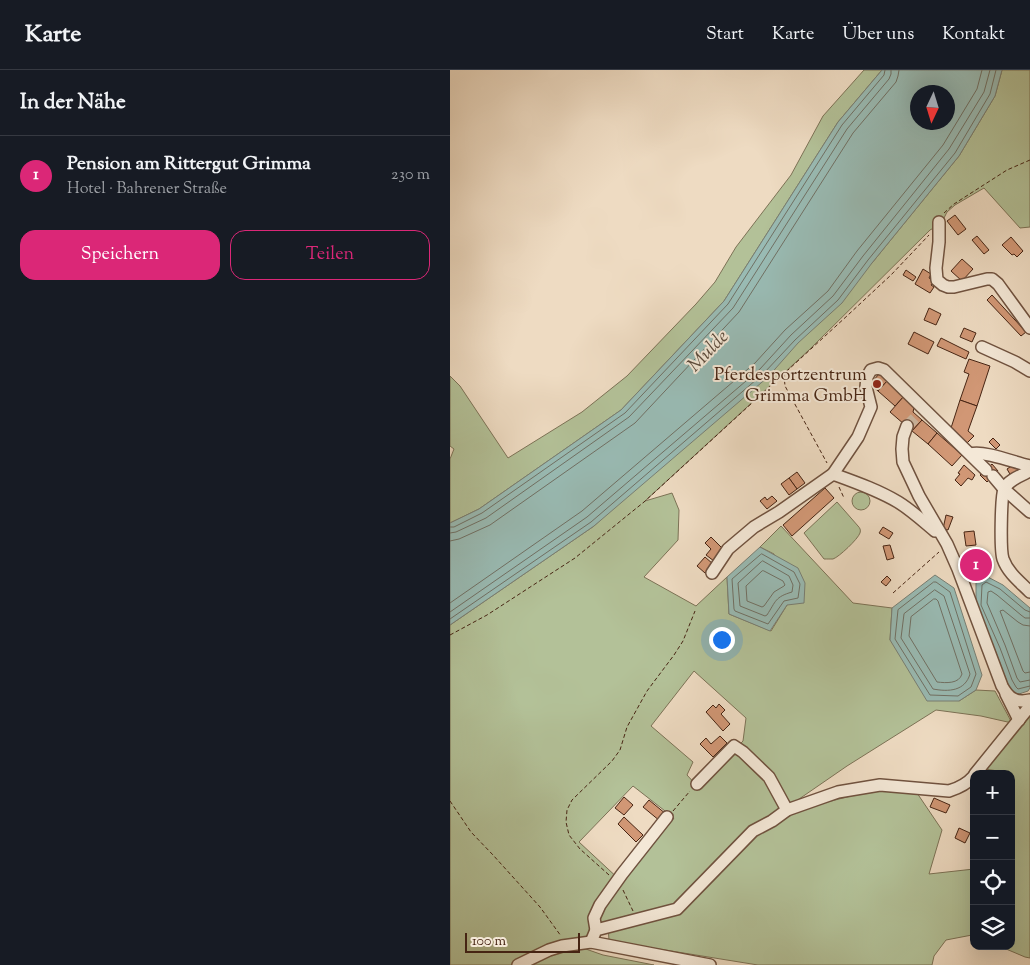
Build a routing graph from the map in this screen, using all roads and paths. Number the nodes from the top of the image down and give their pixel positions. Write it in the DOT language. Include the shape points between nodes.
graph roads {
  1 [pos="1030,160"];
  2 [pos="939,222"];
  3 [pos="930,234"];
  4 [pos="1030,328"];
  5 [pos="982,347"];
  6 [pos="1030,370"];
  7 [pos="784,374"];
  8 [pos="907,426"];
  9 [pos="970,454"];
  10 [pos="1030,466"];
  11 [pos="1030,471"];
  12 [pos="833,474"];
  13 [pos="1004,489"];
  14 [pos="1030,512"];
  15 [pos="944,541"];
  16 [pos="712,573"];
  17 [pos="1030,592"];
  18 [pos="893,593"];
  19 [pos="695,611"];
  20 [pos="450,635"];
  21 [pos="1006,694"];
  22 [pos="1030,700"];
  23 [pos="1030,706"];
  24 [pos="1018,720"];
  25 [pos="979,770"];
  26 [pos="970,780"];
  27 [pos="697,784"];
  28 [pos="450,801"];
  29 [pos="787,810"];
  30 [pos="667,817"];
  31 [pos="617,881"];
  32 [pos="636,919"];
  33 [pos="596,930"];
  34 [pos="591,942"];
  35 [pos="567,945"];
  36 [pos="518,965"];
  37 [pos="710,965"];
  1 -- 2 [label="path" via="1007,170 954,204"];
  2 -- 4 [label="street" via="937,280 942,285 954,287 982,279 992,280"];
  3 -- 7 [label="path" via="891,275"];
  5 -- 6 [label="street"];
  7 -- 12 [label="path" via="785,386"];
  7 -- 20 [label="path" via="644,502 575,558"];
  8 -- 15 [label="street" via="902,449 904,462"];
  9 -- 10 [label="street" via="984,454"];
  9 -- 12 [label="street" via="921,412 884,370 878,368 867,376 871,407 858,437"];
  9 -- 13 [label="street"];
  11 -- 13 [label="street"];
  12 -- 15 [label="street" via="898,502"];
  12 -- 16 [label="street" via="754,527 728,549"];
  13 -- 14 [label="street"];
  13 -- 17 [label="street" via="1002,558 1010,573"];
  15 -- 18 [label="path"];
  15 -- 21 [label="street"];
  19 -- 31 [label="path" via="683,641 647,691 627,727 620,750 572,800 567,810 568,835"];
  21 -- 22 [label="street" via="1018,701"];
  21 -- 24 [label="street"];
  23 -- 24 [label="street"];
  24 -- 25 [label="street"];
  26 -- 29 [label="street" via="949,791 880,785 838,792"];
  27 -- 29 [label="street" via="734,746 769,777"];
  27 -- 30 [label="path"];
  28 -- 35 [label="path" via="471,832 540,907"];
  29 -- 32 [label="street" via="753,831 676,908"];
  30 -- 31 [label="street"];
  31 -- 32 [label="path"];
  31 -- 33 [label="street" via="594,918"];
  32 -- 33 [label="street"];
  33 -- 34 [label="street"];
  34 -- 35 [label="street"];
  34 -- 37 [label="street"];
  35 -- 36 [label="street"];
}
